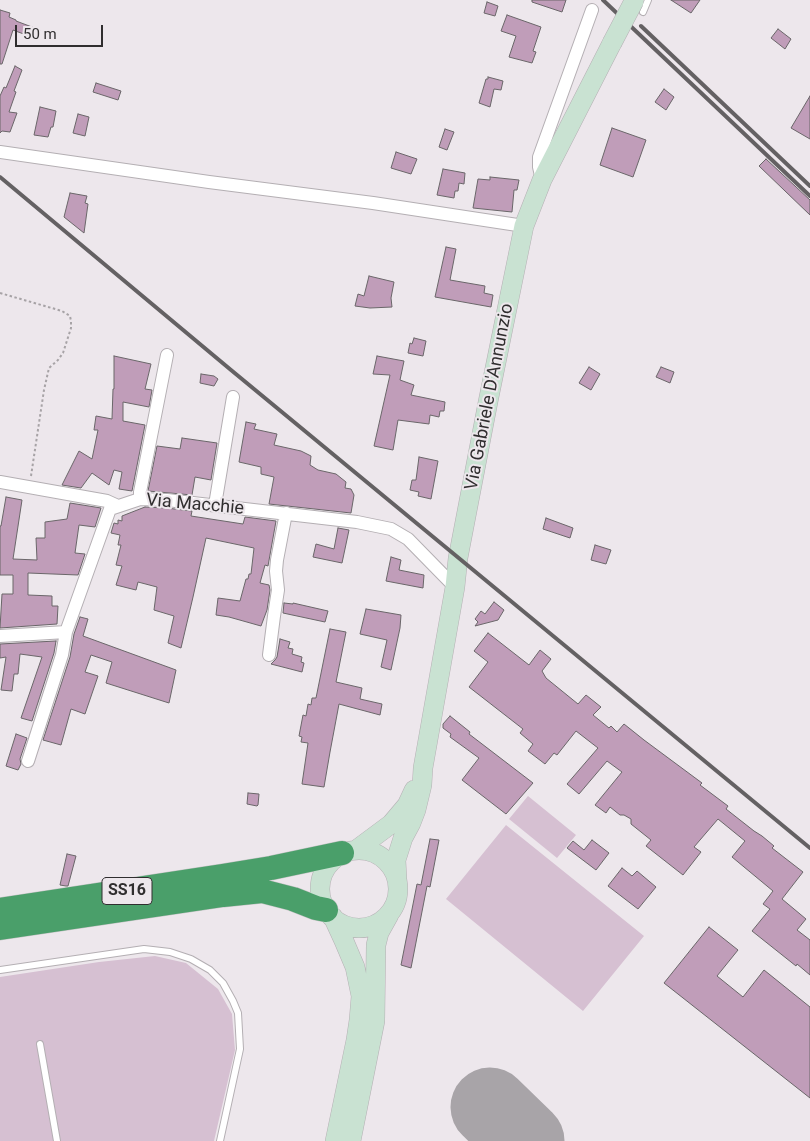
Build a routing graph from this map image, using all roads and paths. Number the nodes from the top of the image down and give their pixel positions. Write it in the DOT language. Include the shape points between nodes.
graph roads {
  1 [pos="640,3"];
  2 [pos="592,10"];
  3 [pos="0,152"];
  4 [pos="542,180"];
  5 [pos="524,226"];
  6 [pos="0,293"];
  7 [pos="167,355"];
  8 [pos="233,397"];
  9 [pos="0,482"];
  10 [pos="30,487"];
  11 [pos="140,499"];
  12 [pos="215,505"];
  13 [pos="118,506"];
  14 [pos="286,513"];
  15 [pos="455,587"];
  16 [pos="66,632"];
  17 [pos="0,636"];
  18 [pos="269,655"];
  19 [pos="28,760"];
  20 [pos="423,768"];
  21 [pos="349,852"];
  22 [pos="397,878"];
  23 [pos="222,885"];
  24 [pos="0,910"];
  25 [pos="329,914"];
  26 [pos="389,914"];
  27 [pos="0,928"];
  28 [pos="0,970"];
  29 [pos="368,997"];
  30 [pos="40,1044"];
  31 [pos="57,1141"];
  32 [pos="220,1141"];
  33 [pos="335,1141"];
  34 [pos="351,1141"];
  1 -- 4 [label="street, Via Gabriele D'Annunzio, bridge" via="612,43"];
  2 -- 4 [label="street" via="539,157"];
  3 -- 5 [label="street"];
  4 -- 5 [label="street, Via Gabriele D'Annunzio"];
  5 -- 15 [label="street, Via Gabriele D'Annunzio"];
  6 -- 10 [label="path" via="62,311 70,316 71,321 63,353 49,368"];
  7 -- 11 [label="street"];
  8 -- 12 [label="street"];
  9 -- 10 [label="street"];
  10 -- 13 [label="street" via="107,500"];
  11 -- 12 [label="street, Via Macchie"];
  11 -- 13 [label="street, Via Macchie"];
  12 -- 14 [label="street, Via Macchie"];
  13 -- 16 [label="street" via="110,509"];
  14 -- 15 [label="street, Via Macchie" via="391,529 408,539"];
  14 -- 18 [label="street" via="277,560 278,590"];
  15 -- 20 [label="street, Via Gabriele D'Annunzio"];
  16 -- 17 [label="street"];
  16 -- 19 [label="street" via="62,655"];
  20 -- 21 [label="street" via="407,805 390,824"];
  20 -- 22 [label="street" via="416,810 396,860"];
  21 -- 22 [label="street" via="370,851 382,856"];
  21 -- 23 [label="highway" via="271,868"];
  21 -- 25 [label="street" via="334,859 321,880 321,896"];
  22 -- 26 [label="street" via="399,891"];
  23 -- 24 [label="highway, SS16"];
  23 -- 25 [label="highway" via="293,899"];
  23 -- 27 [label="highway, SS16"];
  25 -- 26 [label="street" via="355,928 368,927"];
  25 -- 29 [label="street"];
  26 -- 29 [label="street" via="379,933"];
  28 -- 32 [label="lane" via="144,949 170,952 210,970 224,983 238,1013 240,1050"];
  29 -- 33 [label="street" via="359,1020"];
  29 -- 34 [label="street" via="375,1021"];
  30 -- 31 [label="lane"];
}
